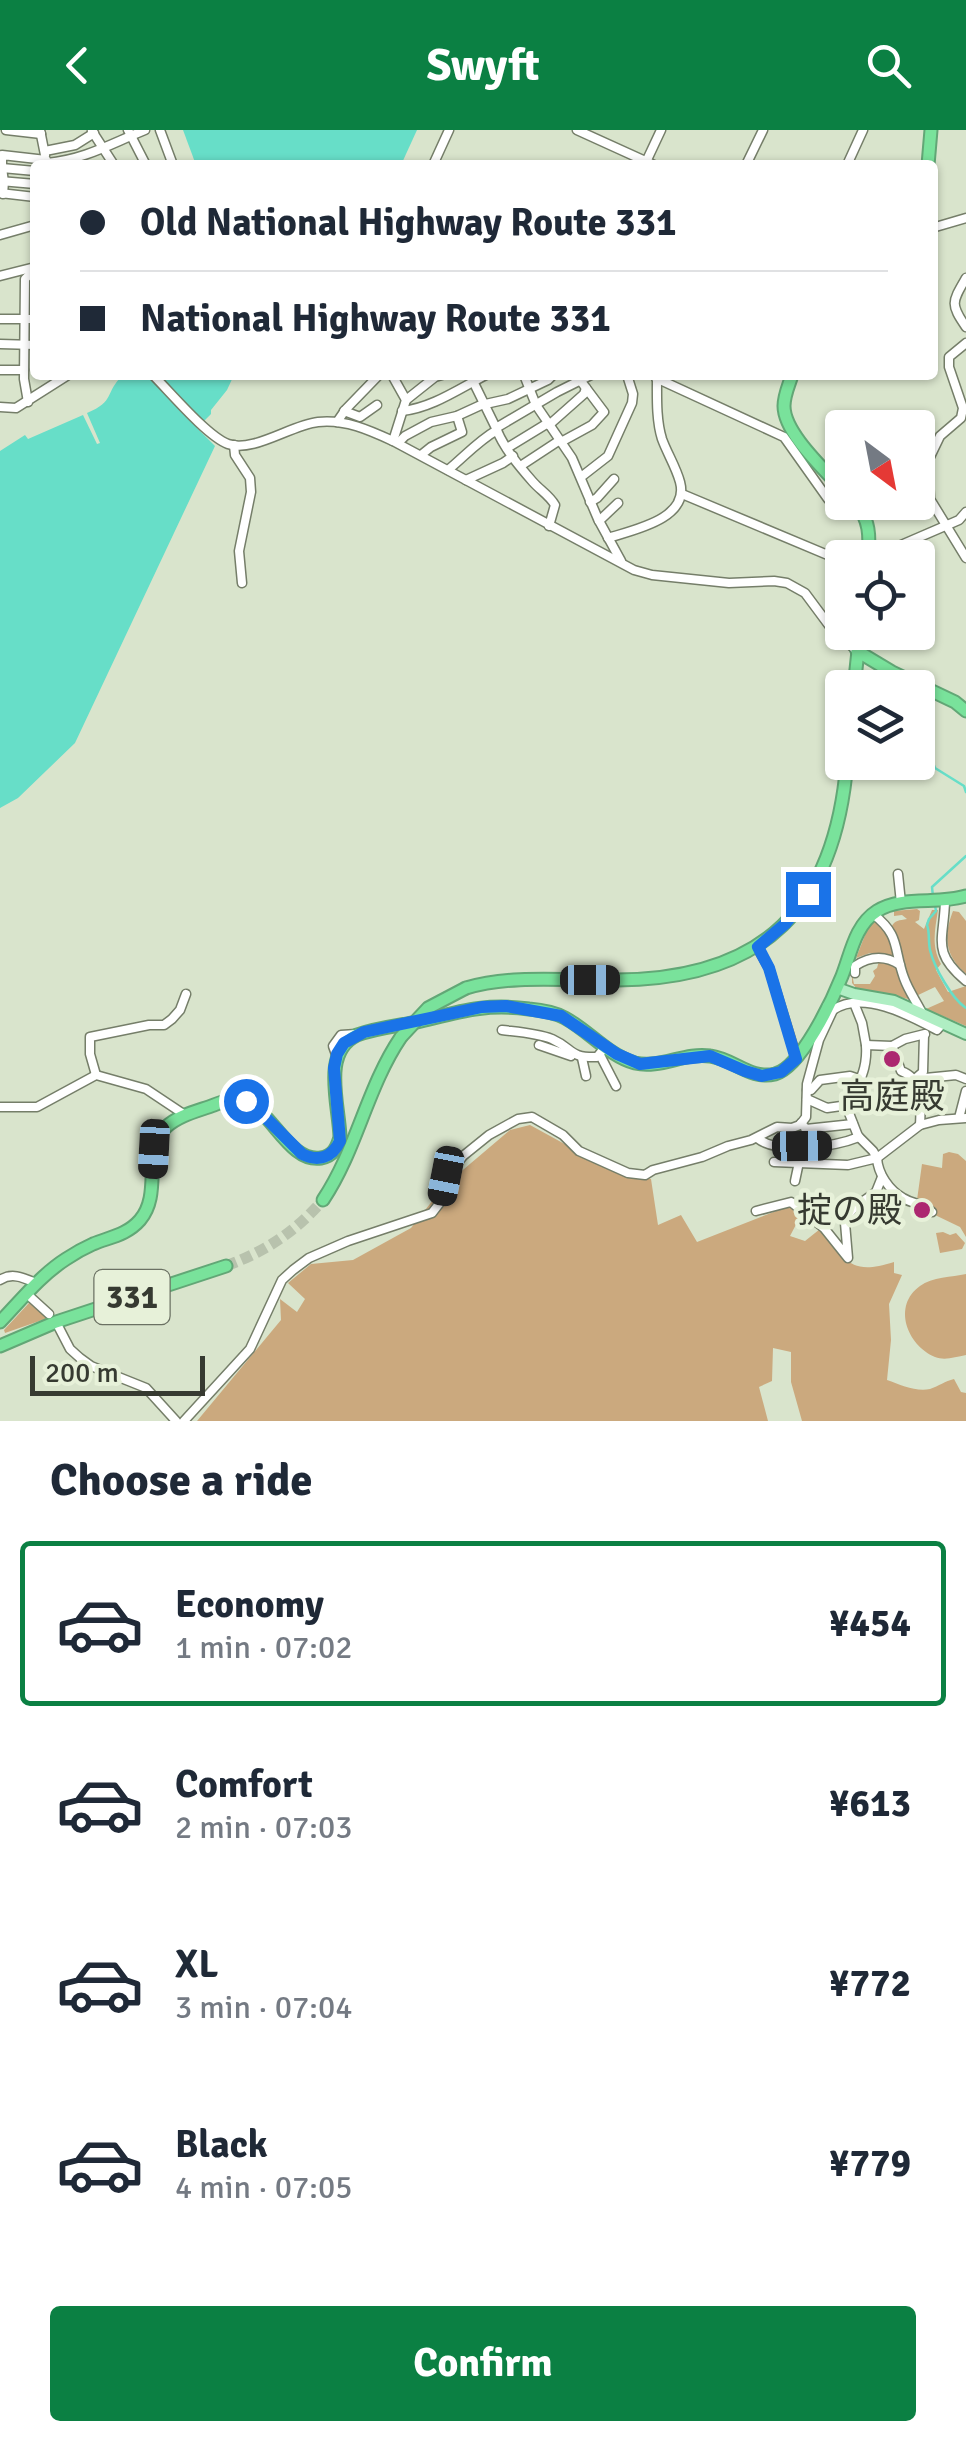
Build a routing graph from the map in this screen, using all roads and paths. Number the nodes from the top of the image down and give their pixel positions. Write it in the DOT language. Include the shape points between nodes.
graph roads {
  1 [pos="6,130"];
  2 [pos="145,130"];
  3 [pos="160,130"];
  4 [pos="449,130"];
  5 [pos="577,130"];
  6 [pos="661,130"];
  7 [pos="763,130"];
  8 [pos="863,130"];
  9 [pos="931,130"];
  10 [pos="41,132"];
  11 [pos="93,132"];
  12 [pos="130,133"];
  13 [pos="104,149"];
  14 [pos="46,160"];
  15 [pos="67,160"];
  16 [pos="108,160"];
  17 [pos="144,160"];
  18 [pos="172,160"];
  19 [pos="435,160"];
  20 [pos="640,160"];
  21 [pos="650,160"];
  22 [pos="748,160"];
  23 [pos="849,160"];
  24 [pos="928,160"];
  25 [pos="2,168"];
  26 [pos="30,171"];
  27 [pos="2,182"];
  28 [pos="30,184"];
  29 [pos="1,194"];
  30 [pos="30,197"];
  31 [pos="966,218"];
  32 [pos="30,226"];
  33 [pos="938,226"];
  34 [pos="0,234"];
  35 [pos="30,269"];
  36 [pos="0,276"];
  37 [pos="966,278"];
  38 [pos="30,279"];
  39 [pos="30,293"];
  40 [pos="30,305"];
  41 [pos="0,318"];
  42 [pos="30,319"];
  43 [pos="966,327"];
  44 [pos="966,343"];
  45 [pos="0,344"];
  46 [pos="30,345"];
  47 [pos="24,357"];
  48 [pos="30,357"];
  49 [pos="0,370"];
  50 [pos="24,370"];
  51 [pos="61,380"];
  52 [pos="159,380"];
  53 [pos="373,380"];
  54 [pos="395,380"];
  55 [pos="431,380"];
  56 [pos="468,380"];
  57 [pos="472,380"];
  58 [pos="526,380"];
  59 [pos="548,380"];
  60 [pos="629,380"];
  61 [pos="657,380"];
  62 [pos="663,380"];
  63 [pos="790,380"];
  64 [pos="580,381"];
  65 [pos="529,388"];
  66 [pos="406,400"];
  67 [pos="28,402"];
  68 [pos="484,404"];
  69 [pos="376,405"];
  70 [pos="536,405"];
  71 [pos="0,407"];
  72 [pos="344,411"];
  73 [pos="402,411"];
  74 [pos="457,416"];
  75 [pos="337,422"];
  76 [pos="549,424"];
  77 [pos="496,429"];
  78 [pos="561,441"];
  79 [pos="396,442"];
  80 [pos="234,445"];
  81 [pos="510,452"];
  82 [pos="420,455"];
  83 [pos="522,466"];
  84 [pos="448,470"];
  85 [pos="825,470"];
  86 [pos="580,478"];
  87 [pos="614,479"];
  88 [pos="466,480"];
  89 [pos="682,494"];
  90 [pos="825,494"];
  91 [pos="590,502"];
  92 [pos="618,503"];
  93 [pos="966,512"];
  94 [pos="599,521"];
  95 [pos="550,526"];
  96 [pos="945,526"];
  97 [pos="608,538"];
  98 [pos="912,540"];
  99 [pos="825,555"];
  100 [pos="966,558"];
  101 [pos="622,564"];
  102 [pos="242,583"];
  103 [pos="857,651"];
  104 [pos="855,670"];
  105 [pos="966,710"];
  106 [pos="845,780"];
  107 [pos="898,874"];
  108 [pos="966,896"];
  109 [pos="938,901"];
  110 [pos="901,903"];
  111 [pos="872,914"];
  112 [pos="758,947"];
  113 [pos="900,965"];
  114 [pos="855,973"];
  115 [pos="966,981"];
  116 [pos="837,988"];
  117 [pos="186,994"];
  118 [pos="854,1002"];
  119 [pos="830,1008"];
  120 [pos="925,1025"];
  121 [pos="502,1030"];
  122 [pos="966,1034"];
  123 [pos="866,1044"];
  124 [pos="539,1045"];
  125 [pos="892,1046"];
  126 [pos="603,1051"];
  127 [pos="579,1057"];
  128 [pos="796,1059"];
  129 [pos="810,1074"];
  130 [pos="96,1075"];
  131 [pos="586,1076"];
  132 [pos="915,1079"];
  133 [pos="966,1079"];
  134 [pos="820,1080"];
  135 [pos="862,1080"];
  136 [pos="616,1086"];
  137 [pos="966,1091"];
  138 [pos="807,1094"];
  139 [pos="0,1107"];
  140 [pos="184,1115"];
  141 [pos="962,1118"];
  142 [pos="851,1119"];
  143 [pos="920,1125"];
  144 [pos="803,1126"];
  145 [pos="859,1137"];
  146 [pos="756,1138"];
  147 [pos="802,1146"];
  148 [pos="876,1158"];
  149 [pos="774,1162"];
  150 [pos="799,1163"];
  151 [pos="882,1178"];
  152 [pos="795,1181"];
  153 [pos="323,1200"];
  154 [pos="756,1211"];
  155 [pos="932,1212"];
  156 [pos="226,1266"];
  157 [pos="0,1280"];
  158 [pos="36,1284"];
  159 [pos="27,1294"];
  160 [pos="52,1318"];
  161 [pos="0,1322"];
  162 [pos="1,1344"];
  163 [pos="176,1421"];
  164 [pos="184,1421"];
  1 -- 10 [label="street"];
  2 -- 12 [label="street"];
  3 -- 18 [label="street"];
  4 -- 19 [label="street"];
  5 -- 20 [label="street"];
  6 -- 21 [label="street"];
  7 -- 22 [label="street"];
  8 -- 23 [label="street"];
  9 -- 24 [label="highway"];
  10 -- 14 [label="street"];
  11 -- 13 [label="street"];
  11 -- 14 [label="street"];
  12 -- 13 [label="street"];
  12 -- 17 [label="street"];
  13 -- 15 [label="street"];
  13 -- 16 [label="street"];
  14 -- 25 [label="street" via="2,155"];
  25 -- 26 [label="street"];
  25 -- 27 [label="street"];
  27 -- 28 [label="street"];
  27 -- 29 [label="street"];
  29 -- 30 [label="street"];
  31 -- 33 [label="street"];
  32 -- 34 [label="street"];
  35 -- 36 [label="street"];
  36 -- 38 [label="street"];
  37 -- 43 [label="street" via="953,300"];
  38 -- 39 [label="street"];
  39 -- 40 [label="street"];
  40 -- 42 [label="street"];
  41 -- 42 [label="street"];
  42 -- 46 [label="street"];
  44 -- 96 [label="street" via="949,357 961,418 940,436 928,461 930,500"];
  45 -- 46 [label="street"];
  46 -- 47 [label="street"];
  47 -- 48 [label="street"];
  47 -- 50 [label="street"];
  49 -- 50 [label="street"];
  50 -- 67 [label="street"];
  51 -- 67 [label="street"];
  52 -- 80 [label="street"];
  53 -- 72 [label="street"];
  54 -- 66 [label="street"];
  55 -- 66 [label="street"];
  56 -- 73 [label="street" via="436,401"];
  57 -- 68 [label="street"];
  58 -- 65 [label="street"];
  59 -- 65 [label="street"];
  60 -- 86 [label="street" via="632,402 608,456"];
  61 -- 89 [label="street" via="660,434"];
  62 -- 90 [label="street" via="784,436"];
  63 -- 85 [label="highway" via="787,422"];
  64 -- 70 [label="street"];
  64 -- 76 [label="street" via="584,394"];
  64 -- 78 [label="street" via="604,412"];
  65 -- 68 [label="street"];
  65 -- 70 [label="street"];
  66 -- 73 [label="street"];
  67 -- 71 [label="street"];
  68 -- 74 [label="street"];
  68 -- 77 [label="street"];
  69 -- 72 [label="street" via="360,418"];
  70 -- 76 [label="street"];
  70 -- 77 [label="street"];
  72 -- 75 [label="street"];
  73 -- 79 [label="street"];
  74 -- 79 [label="street"];
  74 -- 82 [label="street" via="462,432"];
  75 -- 79 [label="street"];
  75 -- 80 [label="street"];
  76 -- 78 [label="street"];
  76 -- 81 [label="street"];
  77 -- 81 [label="street"];
  77 -- 84 [label="street"];
  78 -- 83 [label="street"];
  78 -- 86 [label="street"];
  79 -- 82 [label="street"];
  80 -- 102 [label="street" via="251,492 238,551"];
  81 -- 83 [label="street"];
  81 -- 88 [label="street" via="503,463"];
  82 -- 84 [label="street"];
  83 -- 95 [label="street" via="555,505"];
  84 -- 88 [label="street"];
  86 -- 91 [label="street"];
  87 -- 91 [label="street"];
  88 -- 95 [label="street"];
  89 -- 97 [label="street" via="656,522"];
  89 -- 99 [label="street"];
  91 -- 94 [label="street"];
  92 -- 94 [label="street"];
  93 -- 96 [label="street"];
  94 -- 97 [label="street"];
  95 -- 101 [label="street"];
  96 -- 98 [label="street"];
  96 -- 100 [label="street"];
  97 -- 101 [label="street"];
  101 -- 103 [label="street" via="646,574 786,584 804,592"];
  103 -- 104 [label="highway"];
  103 -- 105 [label="highway"];
  106 -- 112 [label="highway" via="817,878"];
  107 -- 110 [label="street"];
  108 -- 109 [label="highway"];
  109 -- 110 [label="highway"];
  109 -- 115 [label="street" via="941,948"];
  110 -- 111 [label="highway"];
  111 -- 113 [label="street" via="888,926"];
  111 -- 116 [label="highway"];
  112 -- 128 [label="street"];
  112 -- 153 [label="highway, bridge" via="702,971 651,980 492,982 428,1008 401,1037"];
  113 -- 114 [label="street" via="867,959"];
  113 -- 120 [label="street"];
  116 -- 119 [label="highway"];
  116 -- 120 [label="main road" via="894,1001"];
  117 -- 130 [label="street" via="164,1024 90,1037"];
  118 -- 119 [label="street"];
  118 -- 120 [label="street"];
  118 -- 123 [label="street"];
  119 -- 128 [label="highway"];
  119 -- 129 [label="street"];
  120 -- 122 [label="main road"];
  120 -- 125 [label="street"];
  120 -- 132 [label="street" via="923,1072"];
  121 -- 127 [label="street" via="551,1039"];
  123 -- 125 [label="street"];
  123 -- 135 [label="street"];
  124 -- 127 [label="street"];
  125 -- 132 [label="street" via="901,1071"];
  126 -- 127 [label="street"];
  126 -- 128 [label="highway" via="640,1064 710,1056 762,1076"];
  126 -- 136 [label="street"];
  126 -- 140 [label="highway" via="561,1016 506,1006 357,1034 336,1057 340,1138 325,1158 302,1154 240,1100"];
  127 -- 131 [label="street"];
  129 -- 134 [label="street"];
  129 -- 138 [label="street"];
  130 -- 139 [label="street" via="37,1107"];
  130 -- 140 [label="street" via="146,1089"];
  132 -- 133 [label="street"];
  132 -- 143 [label="street"];
  134 -- 135 [label="street"];
  134 -- 138 [label="street"];
  135 -- 142 [label="street"];
  137 -- 141 [label="street"];
  138 -- 142 [label="street" via="827,1108 847,1108"];
  138 -- 144 [label="street"];
  140 -- 158 [label="highway, 331" via="156,1141 152,1198 139,1221 63,1260"];
  141 -- 143 [label="street"];
  142 -- 144 [label="street"];
  142 -- 145 [label="street"];
  143 -- 148 [label="street"];
  144 -- 146 [label="street" via="777,1127"];
  144 -- 147 [label="street"];
  145 -- 147 [label="street"];
  145 -- 148 [label="street"];
  146 -- 147 [label="street"];
  146 -- 164 [label="street" via="644,1174 628,1173 580,1151 532,1117 512,1122 463,1156 446,1176 432,1213 348,1241 282,1280 250,1349"];
  147 -- 150 [label="street"];
  148 -- 150 [label="street" via="848,1166"];
  148 -- 151 [label="street"];
  149 -- 150 [label="street"];
  150 -- 152 [label="street"];
  151 -- 154 [label="street" via="876,1192 847,1216 848,1258 792,1202"];
  151 -- 155 [label="street"];
  156 -- 160 [label="highway, 331"];
  157 -- 158 [label="street" via="17,1276"];
  158 -- 159 [label="highway, 331"];
  159 -- 160 [label="street"];
  159 -- 161 [label="highway, 331"];
  160 -- 162 [label="highway, 331"];
  160 -- 163 [label="street" via="80,1358 146,1388"];
}
